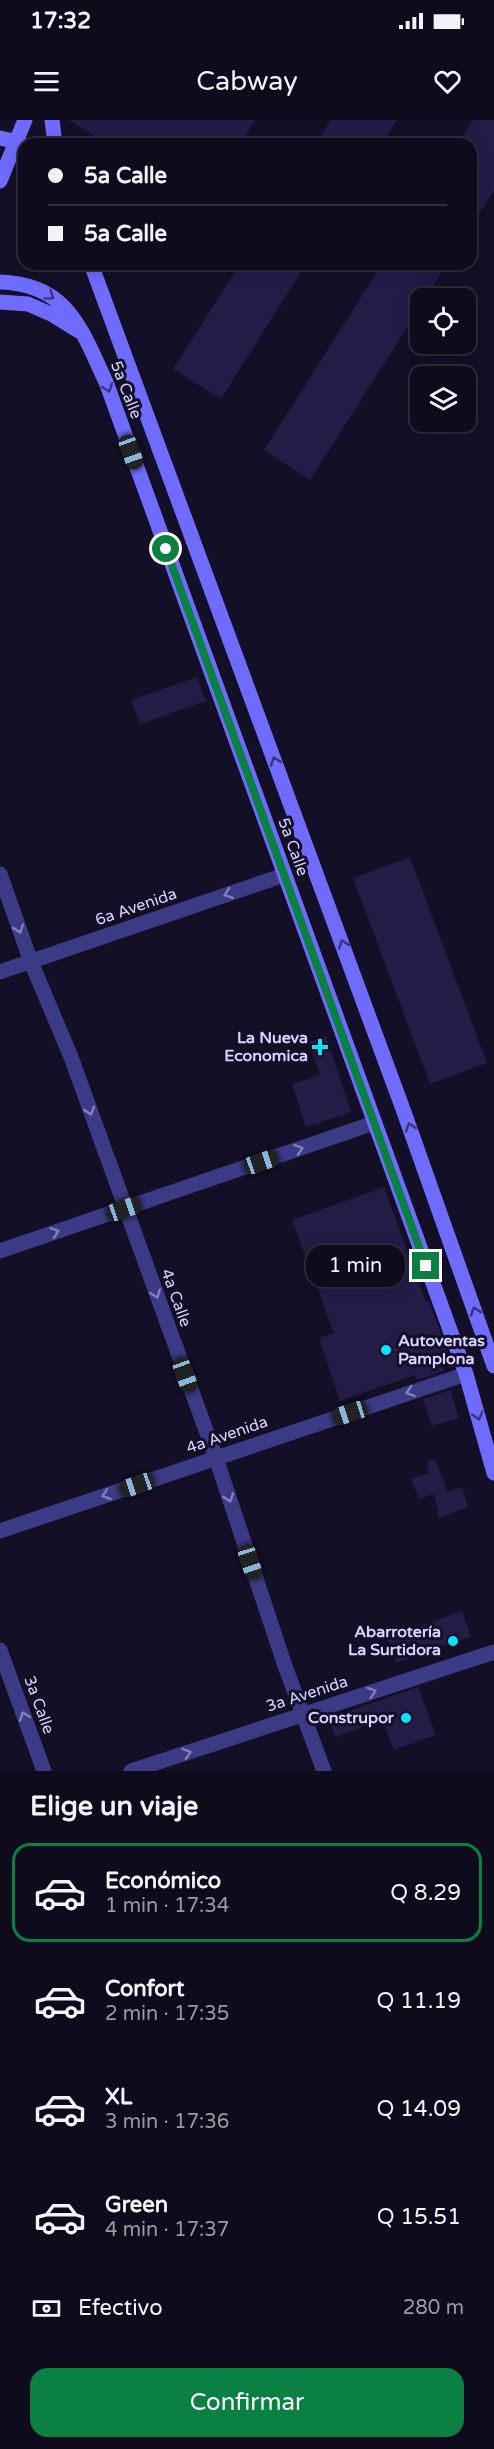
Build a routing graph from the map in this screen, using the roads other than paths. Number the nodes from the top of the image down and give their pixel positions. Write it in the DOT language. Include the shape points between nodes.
graph roads {
  1 [pos="25,120"];
  2 [pos="52,120"];
  3 [pos="0,138"];
  4 [pos="22,138"];
  5 [pos="54,138"];
  6 [pos="18,143"];
  7 [pos="18,149"];
  8 [pos="0,181"];
  9 [pos="94,270"];
  10 [pos="0,282"];
  11 [pos="0,302"];
  12 [pos="84,334"];
  13 [pos="0,874"];
  14 [pos="284,875"];
  15 [pos="31,962"];
  16 [pos="0,972"];
  17 [pos="374,1123"];
  18 [pos="124,1209"];
  19 [pos="0,1251"];
  20 [pos="494,1366"];
  21 [pos="466,1374"];
  22 [pos="216,1458"];
  23 [pos="494,1473"];
  24 [pos="0,1531"];
  25 [pos="0,1650"];
  26 [pos="494,1652"];
  27 [pos="303,1714"];
  28 [pos="44,1771"];
  29 [pos="131,1771"];
  30 [pos="324,1771"];
  1 -- 4 [label="main road"];
  2 -- 5 [label="main road"];
  3 -- 6 [label="main road"];
  7 -- 8 [label="main road"];
  20 -- 9 [label="main road, 5a Calle, one-way"];
  10 -- 12 [label="main road, 5a Calle, one-way" via="41,290 68,309"];
  11 -- 12 [label="main road" via="28,304"];
  12 -- 14 [label="main road, 5a Calle, one-way" via="106,382"];
  13 -- 15 [label="street, 4a Calle, one-way"];
  14 -- 15 [label="street, 6a Avenida, one-way"];
  14 -- 17 [label="main road, 5a Calle"];
  15 -- 16 [label="street, 6a Avenida"];
  15 -- 18 [label="street, 4a Calle, one-way" via="71,1057"];
  18 -- 17 [label="street, one-way"];
  17 -- 21 [label="main road, 5a Calle"];
  19 -- 18 [label="street, one-way"];
  18 -- 22 [label="street, 4a Calle, one-way"];
  21 -- 22 [label="street, 4a Avenida, one-way"];
  21 -- 23 [label="main road, 5a Calle, one-way"];
  22 -- 24 [label="street, 4a Avenida, one-way"];
  22 -- 27 [label="street, 4a Calle, one-way"];
  28 -- 25 [label="street, 3a Calle, one-way"];
  27 -- 26 [label="street, 3a Avenida, one-way"];
  29 -- 27 [label="street, 3a Avenida, one-way"];
  27 -- 30 [label="street, 4a Calle"];
}
